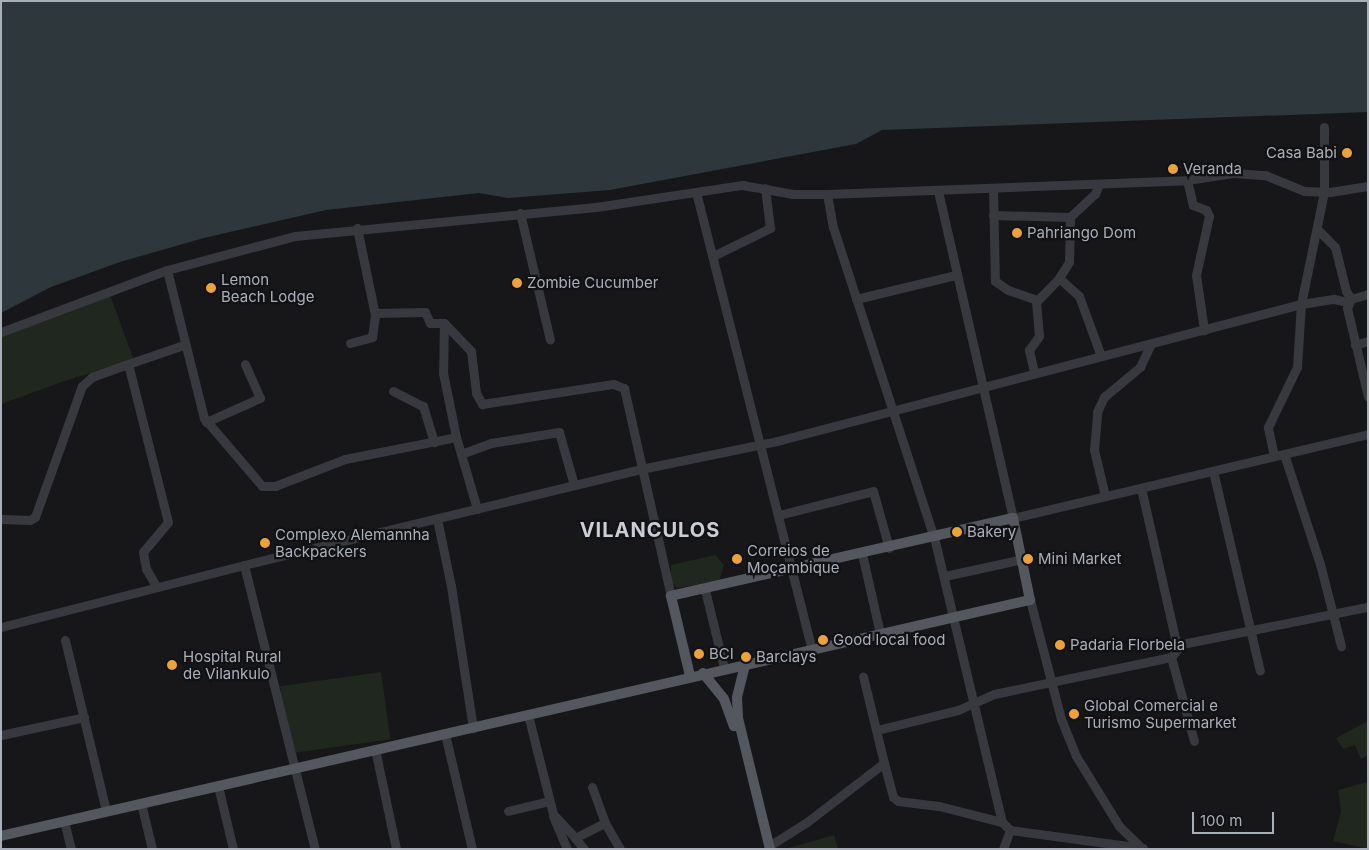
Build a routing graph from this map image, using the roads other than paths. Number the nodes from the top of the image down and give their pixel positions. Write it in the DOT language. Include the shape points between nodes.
graph roads {
  1 [pos="1324,127"];
  2 [pos="1187,180"];
  3 [pos="1099,184"];
  4 [pos="1368,186"];
  5 [pos="765,188"];
  6 [pos="993,188"];
  7 [pos="938,191"];
  8 [pos="696,192"];
  9 [pos="1324,192"];
  10 [pos="827,194"];
  11 [pos="520,213"];
  12 [pos="993,215"];
  13 [pos="1070,217"];
  14 [pos="357,228"];
  15 [pos="1317,229"];
  16 [pos="713,256"];
  17 [pos="167,270"];
  18 [pos="956,275"];
  19 [pos="1059,278"];
  20 [pos="1368,294"];
  21 [pos="856,299"];
  22 [pos="1037,300"];
  23 [pos="1349,301"];
  24 [pos="1301,304"];
  25 [pos="375,313"];
  26 [pos="444,323"];
  27 [pos="1204,330"];
  28 [pos="1,332"];
  29 [pos="550,340"];
  30 [pos="1368,341"];
  31 [pos="350,342"];
  32 [pos="1151,343"];
  33 [pos="186,344"];
  34 [pos="1355,344"];
  35 [pos="1101,356"];
  36 [pos="128,364"];
  37 [pos="245,364"];
  38 [pos="1034,372"];
  39 [pos="981,388"];
  40 [pos="393,390"];
  41 [pos="1368,397"];
  42 [pos="894,410"];
  43 [pos="206,422"];
  44 [pos="1368,434"];
  45 [pos="456,437"];
  46 [pos="434,442"];
  47 [pos="761,442"];
  48 [pos="461,454"];
  49 [pos="1284,454"];
  50 [pos="1274,456"];
  51 [pos="641,469"];
  52 [pos="1213,471"];
  53 [pos="574,485"];
  54 [pos="1142,488"];
  55 [pos="1105,496"];
  56 [pos="477,509"];
  57 [pos="779,515"];
  58 [pos="1013,518"];
  59 [pos="1,519"];
  60 [pos="437,519"];
  61 [pos="934,537"];
  62 [pos="889,548"];
  63 [pos="862,554"];
  64 [pos="1022,559"];
  65 [pos="262,560"];
  66 [pos="244,565"];
  67 [pos="792,570"];
  68 [pos="945,576"];
  69 [pos="248,580"];
  70 [pos="156,586"];
  71 [pos="705,590"];
  72 [pos="671,596"];
  73 [pos="1030,600"];
  74 [pos="1368,606"];
  75 [pos="1333,614"];
  76 [pos="954,617"];
  77 [pos="1,628"];
  78 [pos="1249,632"];
  79 [pos="880,633"];
  80 [pos="65,640"];
  81 [pos="1341,646"];
  82 [pos="1177,647"];
  83 [pos="812,649"];
  84 [pos="1171,657"];
  85 [pos="745,665"];
  86 [pos="724,668"];
  87 [pos="1260,671"];
  88 [pos="703,673"];
  89 [pos="690,676"];
  90 [pos="863,676"];
  91 [pos="1050,681"];
  92 [pos="972,704"];
  93 [pos="528,715"];
  94 [pos="84,717"];
  95 [pos="474,728"];
  96 [pos="877,730"];
  97 [pos="445,734"];
  98 [pos="1,735"];
  99 [pos="1194,741"];
  100 [pos="375,749"];
  101 [pos="884,764"];
  102 [pos="296,768"];
  103 [pos="218,786"];
  104 [pos="592,787"];
  105 [pos="549,801"];
  106 [pos="141,803"];
  107 [pos="106,811"];
  108 [pos="508,811"];
  109 [pos="553,814"];
  110 [pos="64,821"];
  111 [pos="1002,822"];
  112 [pos="606,823"];
  113 [pos="1010,830"];
  114 [pos="1,836"];
  115 [pos="575,838"];
  116 [pos="768,848"];
  117 [pos="1144,848"];
  118 [pos="71,849"];
  119 [pos="152,849"];
  120 [pos="233,849"];
  121 [pos="315,849"];
  122 [pos="396,849"];
  123 [pos="472,849"];
  124 [pos="567,849"];
  125 [pos="584,849"];
  126 [pos="620,849"];
  127 [pos="1003,849"];
  1 -- 9 [label="street"];
  2 -- 3 [label="street"];
  2 -- 9 [label="street" via="1250,173 1265,175 1297,189"];
  2 -- 27 [label="street" via="1193,205 1206,210 1209,216 1209,228 1198,258 1196,275"];
  3 -- 6 [label="street"];
  3 -- 13 [label="street" via="1095,194"];
  4 -- 9 [label="street"];
  5 -- 8 [label="street" via="748,184"];
  5 -- 10 [label="street" via="793,194"];
  5 -- 16 [label="street" via="770,228"];
  6 -- 7 [label="street"];
  6 -- 12 [label="street"];
  7 -- 10 [label="street"];
  7 -- 18 [label="street"];
  8 -- 11 [label="street" via="596,207"];
  8 -- 16 [label="street"];
  9 -- 15 [label="street"];
  10 -- 21 [label="street" via="833,227"];
  11 -- 14 [label="street"];
  11 -- 29 [label="street"];
  12 -- 13 [label="street"];
  12 -- 22 [label="street" via="996,281 1008,290"];
  13 -- 19 [label="street" via="1070,259"];
  14 -- 17 [label="street" via="274,240"];
  14 -- 25 [label="street"];
  15 -- 23 [label="street" via="1335,247"];
  15 -- 24 [label="street"];
  16 -- 47 [label="street"];
  17 -- 28 [label="street"];
  17 -- 33 [label="street"];
  18 -- 21 [label="street"];
  18 -- 39 [label="street"];
  19 -- 22 [label="street"];
  19 -- 35 [label="street" via="1080,296"];
  20 -- 23 [label="street"];
  21 -- 42 [label="street"];
  22 -- 38 [label="street" via="1038,336 1029,350"];
  23 -- 24 [label="street" via="1334,299"];
  23 -- 34 [label="street"];
  24 -- 27 [label="street"];
  24 -- 50 [label="street" via="1299,355 1294,377 1268,427"];
  25 -- 26 [label="street" via="425,312 430,323"];
  25 -- 31 [label="street" via="372,337"];
  26 -- 45 [label="street" via="443,373"];
  26 -- 51 [label="street" via="471,351 476,393 482,404 606,385 624,388"];
  27 -- 32 [label="street"];
  30 -- 34 [label="street"];
  32 -- 35 [label="street"];
  32 -- 55 [label="street" via="1140,366 1104,397 1097,412 1094,450"];
  33 -- 36 [label="street"];
  33 -- 43 [label="street"];
  34 -- 41 [label="street"];
  35 -- 38 [label="street"];
  36 -- 59 [label="street" via="92,377 82,386 35,517 30,520"];
  36 -- 70 [label="street" via="168,522 143,552 146,569"];
  37 -- 43 [label="street" via="260,398"];
  38 -- 39 [label="street"];
  39 -- 42 [label="street"];
  39 -- 58 [label="street"];
  40 -- 46 [label="street" via="423,406"];
  42 -- 47 [label="street"];
  42 -- 61 [label="street"];
  43 -- 46 [label="street" via="226,442 256,482 267,488 344,459"];
  44 -- 49 [label="street"];
  45 -- 46 [label="street"];
  45 -- 48 [label="street"];
  47 -- 51 [label="street"];
  47 -- 57 [label="street"];
  48 -- 53 [label="street" via="491,443 559,432"];
  48 -- 56 [label="street"];
  49 -- 50 [label="street"];
  49 -- 75 [label="street"];
  50 -- 52 [label="street"];
  51 -- 53 [label="street"];
  51 -- 72 [label="street"];
  52 -- 54 [label="street"];
  52 -- 78 [label="street"];
  53 -- 56 [label="street"];
  54 -- 55 [label="street"];
  54 -- 82 [label="street"];
  55 -- 58 [label="street"];
  56 -- 60 [label="street"];
  57 -- 62 [label="street" via="874,491"];
  57 -- 67 [label="street"];
  58 -- 61 [label="main road"];
  58 -- 64 [label="main road"];
  60 -- 65 [label="street"];
  60 -- 95 [label="street" via="452,586"];
  61 -- 62 [label="main road"];
  61 -- 68 [label="street"];
  62 -- 63 [label="main road"];
  63 -- 67 [label="main road"];
  63 -- 79 [label="street"];
  64 -- 68 [label="street"];
  64 -- 73 [label="main road"];
  65 -- 66 [label="street"];
  65 -- 69 [label="street"];
  66 -- 69 [label="street"];
  66 -- 70 [label="street"];
  67 -- 71 [label="main road"];
  67 -- 83 [label="street"];
  68 -- 76 [label="street"];
  69 -- 102 [label="street"];
  70 -- 77 [label="street"];
  71 -- 72 [label="main road"];
  71 -- 86 [label="street"];
  72 -- 89 [label="main road"];
  73 -- 76 [label="main road"];
  73 -- 91 [label="street"];
  74 -- 75 [label="street"];
  75 -- 78 [label="street"];
  75 -- 81 [label="street"];
  76 -- 79 [label="main road"];
  76 -- 92 [label="street"];
  78 -- 82 [label="street"];
  78 -- 87 [label="street"];
  79 -- 83 [label="main road"];
  80 -- 94 [label="street"];
  82 -- 84 [label="street"];
  83 -- 85 [label="main road"];
  84 -- 91 [label="street"];
  84 -- 99 [label="street"];
  85 -- 86 [label="main road"];
  85 -- 116 [label="main road" via="737,698 738,718"];
  86 -- 88 [label="main road"];
  88 -- 89 [label="main road"];
  88 -- 116 [label="main road" via="729,709"];
  89 -- 93 [label="main road"];
  90 -- 96 [label="street"];
  91 -- 92 [label="street" via="994,694"];
  91 -- 117 [label="street" via="1076,756 1119,826"];
  92 -- 96 [label="street" via="932,718"];
  92 -- 111 [label="street"];
  93 -- 95 [label="main road"];
  93 -- 105 [label="street"];
  94 -- 98 [label="street"];
  94 -- 107 [label="street"];
  95 -- 97 [label="main road"];
  96 -- 101 [label="street"];
  97 -- 100 [label="main road"];
  97 -- 123 [label="street"];
  100 -- 102 [label="main road"];
  100 -- 122 [label="street"];
  101 -- 111 [label="street" via="893,797 898,801 939,806"];
  101 -- 116 [label="street"];
  102 -- 103 [label="main road"];
  102 -- 121 [label="street"];
  103 -- 106 [label="main road"];
  103 -- 120 [label="street"];
  104 -- 112 [label="street"];
  105 -- 108 [label="street"];
  105 -- 109 [label="street"];
  106 -- 107 [label="main road"];
  106 -- 119 [label="street"];
  107 -- 110 [label="main road"];
  109 -- 115 [label="street"];
  109 -- 124 [label="street"];
  110 -- 114 [label="main road"];
  110 -- 118 [label="street"];
  111 -- 113 [label="street"];
  112 -- 115 [label="street"];
  112 -- 126 [label="street"];
  113 -- 117 [label="street"];
  113 -- 127 [label="street"];
  115 -- 125 [label="street"];
}
